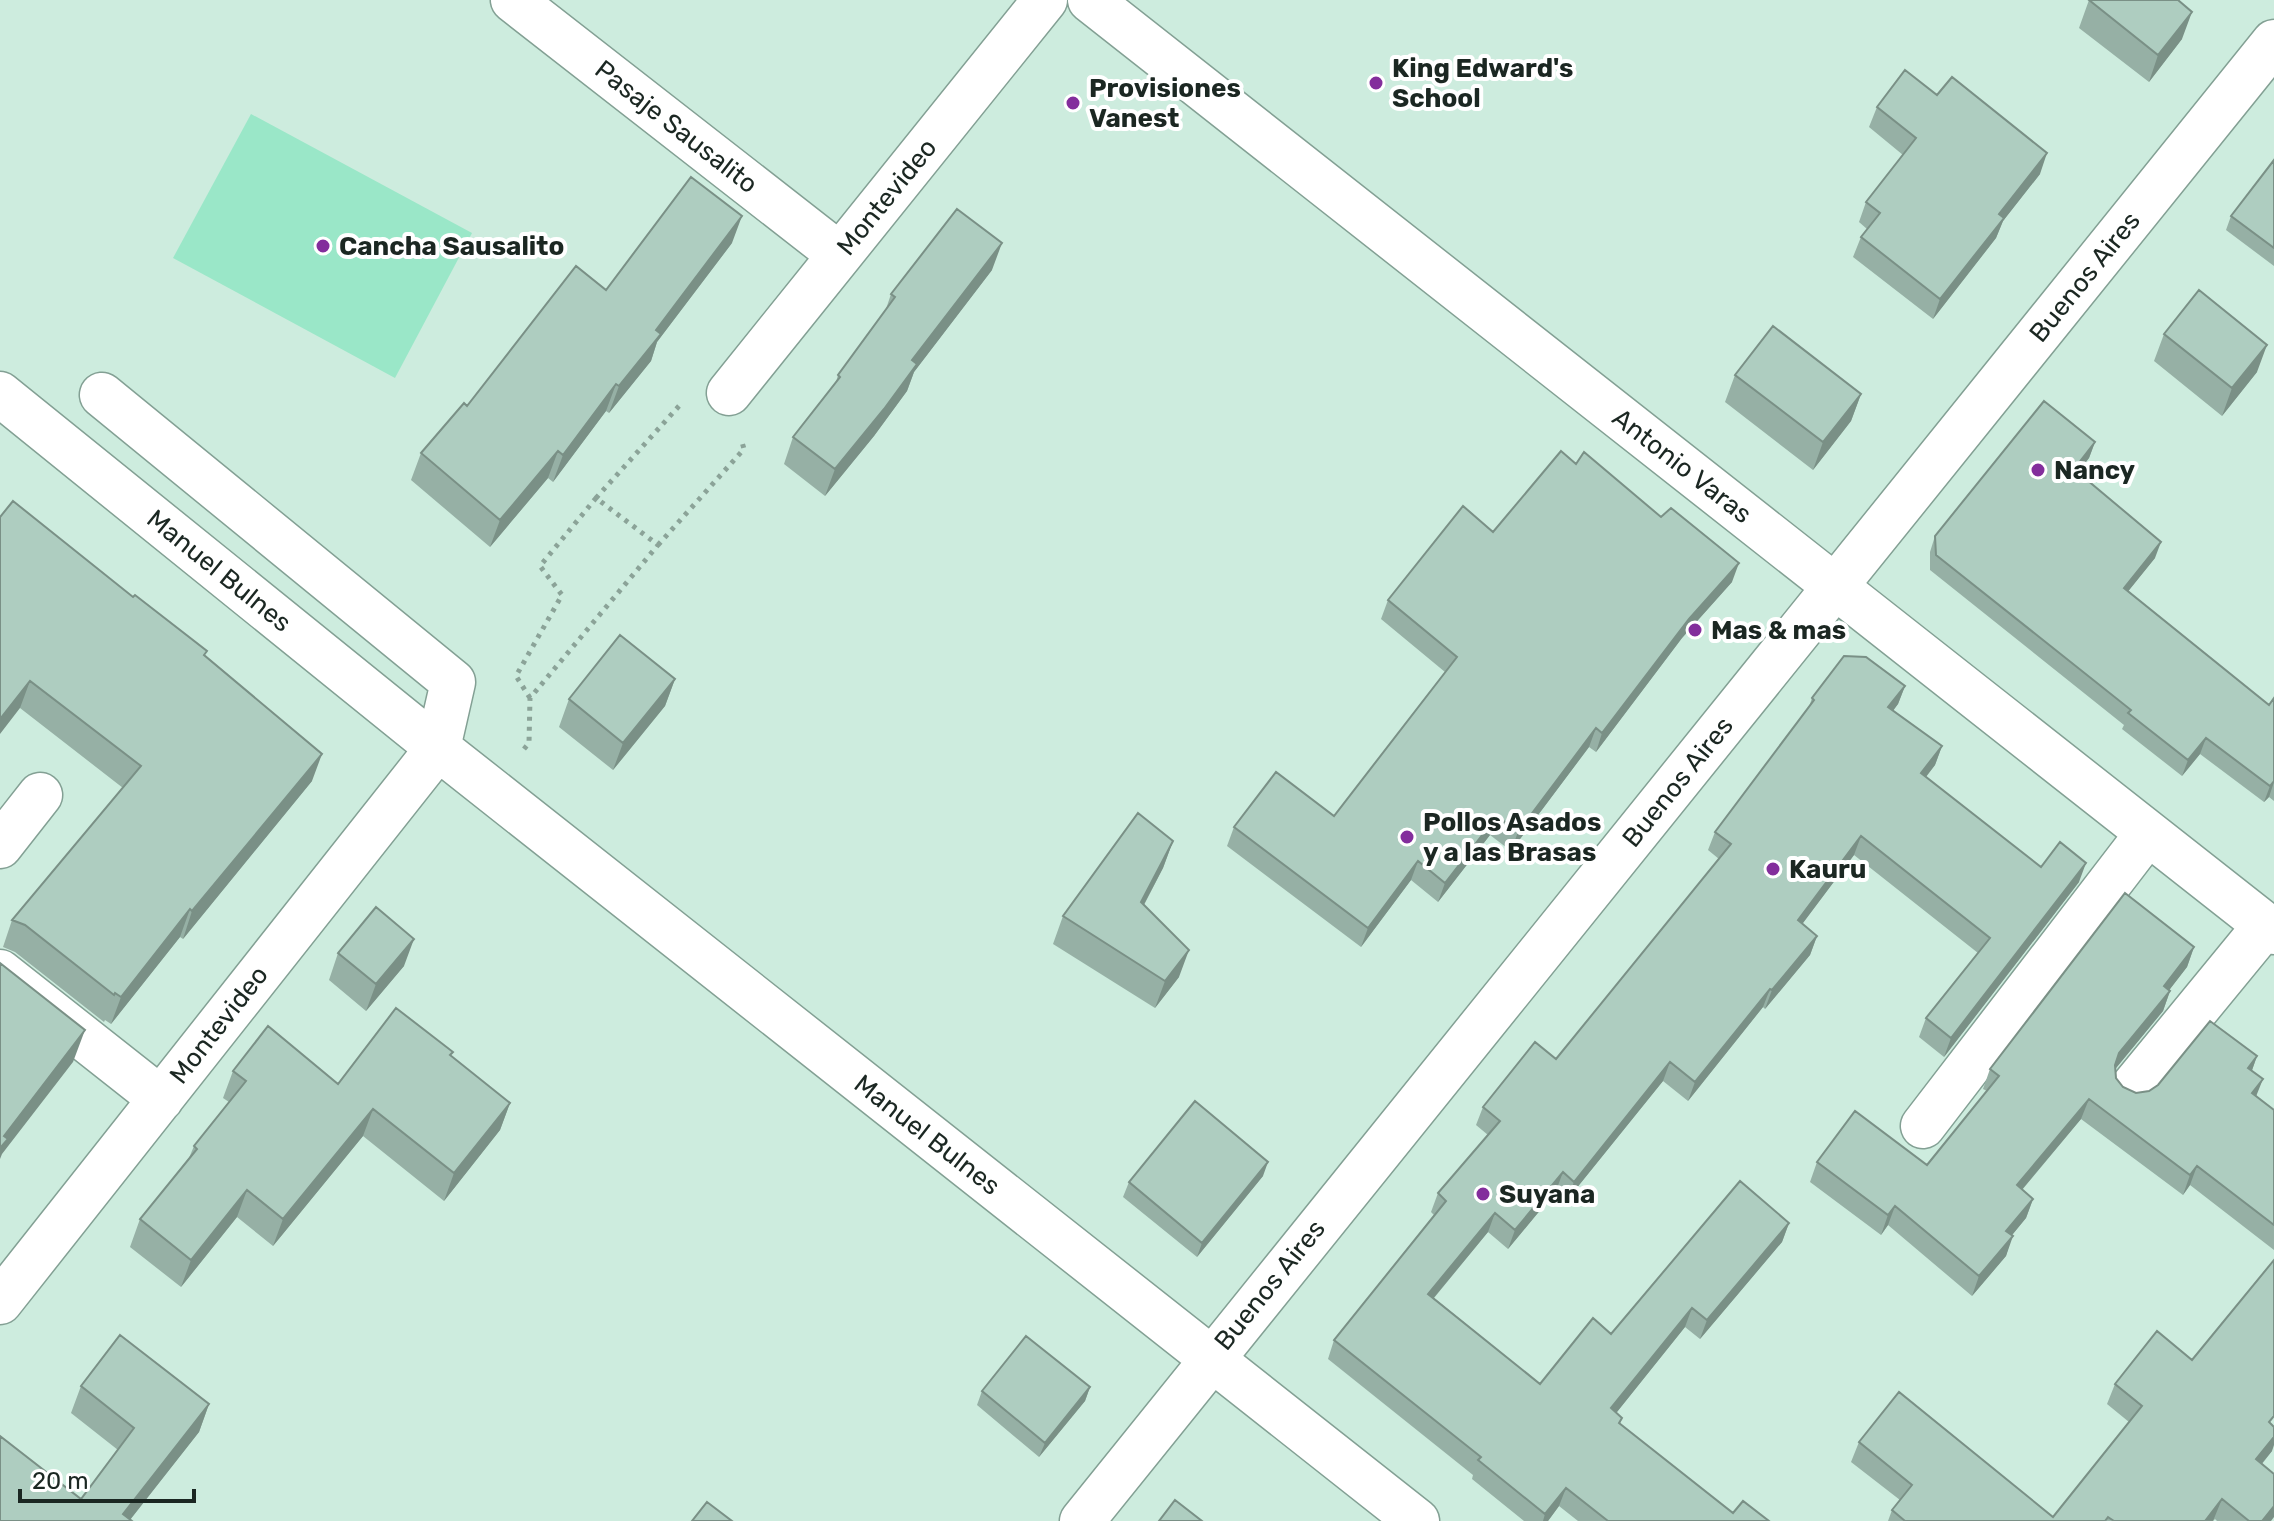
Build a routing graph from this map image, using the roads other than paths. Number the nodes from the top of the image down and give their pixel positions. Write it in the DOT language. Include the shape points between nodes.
graph roads {
  1 [pos="513,0"];
  2 [pos="1045,0"];
  3 [pos="1090,0"];
  4 [pos="2274,42"];
  5 [pos="840,255"];
  6 [pos="729,393"];
  7 [pos="0,394"];
  8 [pos="102,395"];
  9 [pos="1835,587"];
  10 [pos="438,748"];
  11 [pos="40,795"];
  12 [pos="2148,833"];
  13 [pos="0,846"];
  14 [pos="2270,929"];
  15 [pos="0,972"];
  16 [pos="2132,1088"];
  17 [pos="161,1099"];
  18 [pos="1923,1126"];
  19 [pos="0,1302"];
  20 [pos="1211,1359"];
  21 [pos="1082,1521"];
  22 [pos="1417,1521"];
  1 -- 5 [label="street, Pasaje Sausalito"];
  2 -- 5 [label="street, Montevideo"];
  3 -- 9 [label="street, Antonio Varas"];
  4 -- 9 [label="street, Buenos Aires"];
  5 -- 6 [label="street, Montevideo"];
  7 -- 10 [label="street, Manuel Bulnes"];
  8 -- 10 [label="street" via="453,682"];
  9 -- 12 [label="street, Antonio Varas"];
  9 -- 20 [label="street, Buenos Aires"];
  10 -- 17 [label="street, Montevideo"];
  10 -- 20 [label="street, Manuel Bulnes"];
  11 -- 13 [label="street"];
  12 -- 14 [label="street, Antonio Varas"];
  12 -- 18 [label="street"];
  14 -- 16 [label="street"];
  15 -- 17 [label="street"];
  17 -- 19 [label="street, Montevideo"];
  20 -- 21 [label="street, Buenos Aires"];
  20 -- 22 [label="street, Manuel Bulnes"];
}
